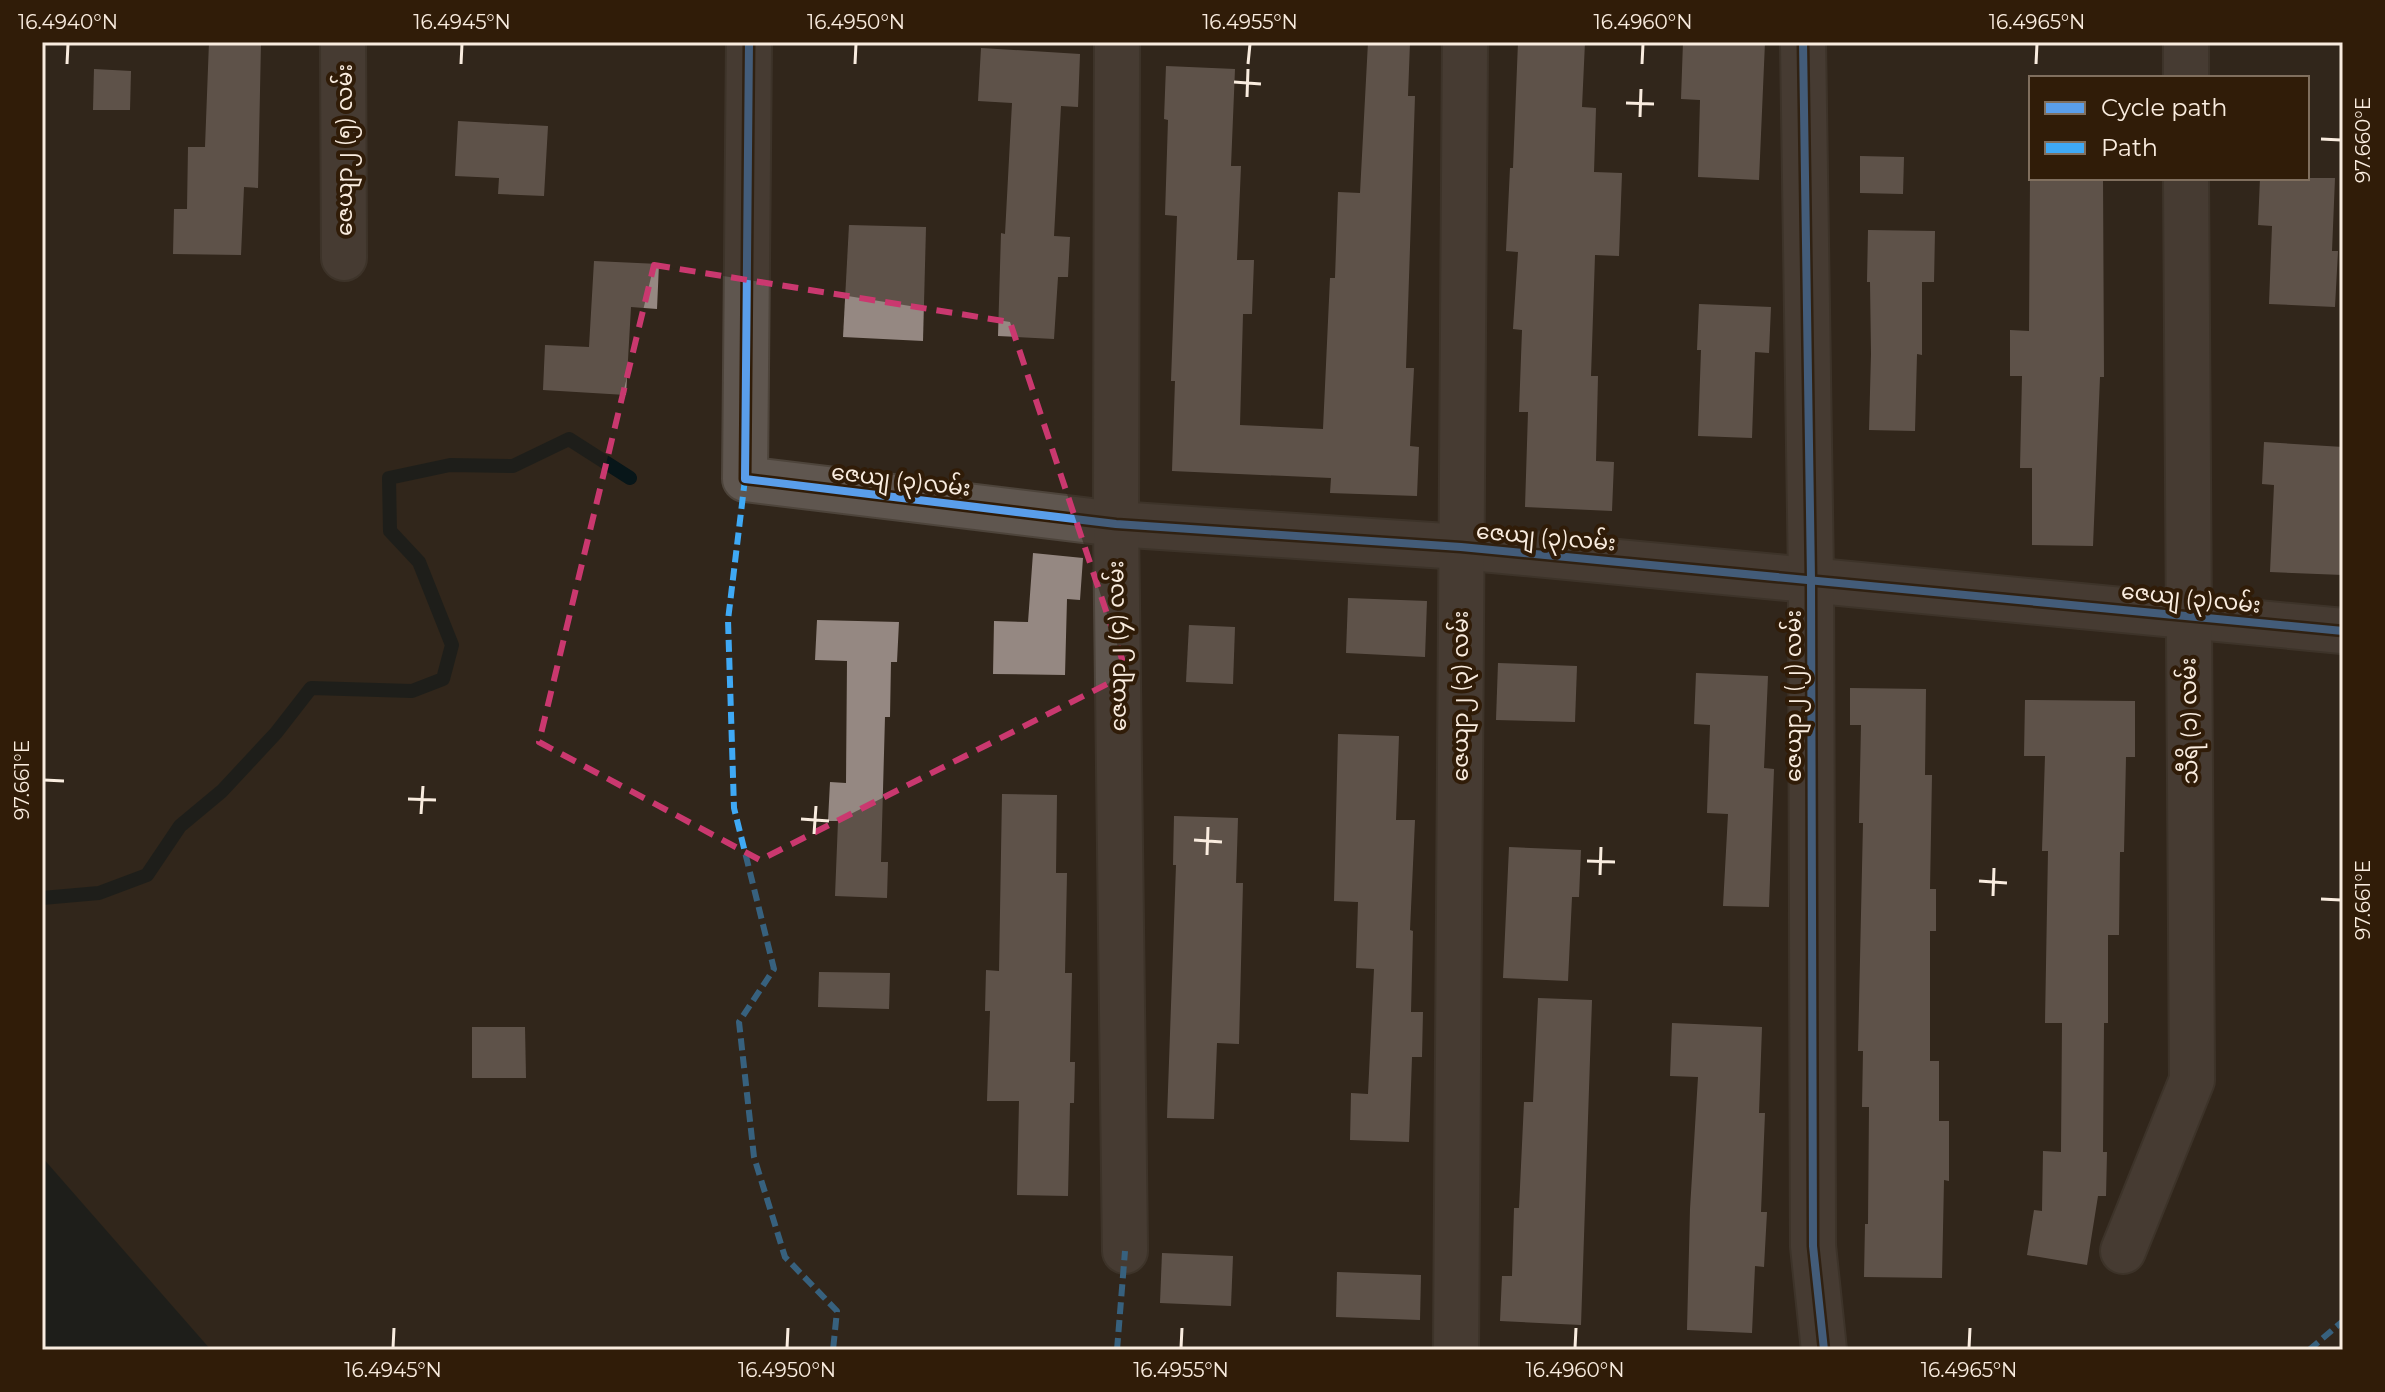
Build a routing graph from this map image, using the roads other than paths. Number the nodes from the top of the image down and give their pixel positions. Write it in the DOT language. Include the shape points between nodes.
graph roads {
  1 [pos="343,42"];
  2 [pos="749,42"];
  3 [pos="1117,42"];
  4 [pos="1465,42"];
  5 [pos="1803,42"];
  6 [pos="2186,42"];
  7 [pos="2186,76"];
  8 [pos="2186,180"];
  9 [pos="344,258"];
  10 [pos="1116,524"];
  11 [pos="1461,547"];
  12 [pos="1811,579"];
  13 [pos="2188,616"];
  14 [pos="2343,631"];
  15 [pos="1125,1251"];
  16 [pos="2123,1251"];
  17 [pos="1456,1350"];
  18 [pos="1824,1350"];
  1 -- 9 [label="street, ဇေယျာ၂ (၅) လမ်း"];
  2 -- 10 [label="street, ဇေယျ (၃)လမ်း" via="745,479"];
  3 -- 10 [label="street, ဇေယျာ၂ (၄) လမ်း"];
  4 -- 11 [label="street, ဇေယျာ၂ (၃) လမ်း"];
  5 -- 12 [label="street, ဇေယျာ၂ (၂) လမ်း"];
  6 -- 7 [label="street"];
  8 -- 13 [label="street, သီရိ (၁) လမ်း"];
  10 -- 11 [label="street, ဇေယျ (၃)လမ်း"];
  10 -- 15 [label="street, ဇေယျာ၂ (၄) လမ်း"];
  11 -- 12 [label="street, ဇေယျ (၃)လမ်း"];
  11 -- 17 [label="street, ဇေယျာ၂ (၃) လမ်း"];
  12 -- 13 [label="street, ဇေယျ (၃)လမ်း"];
  12 -- 18 [label="street, ဇေယျာ၂ (၂) လမ်း" via="1813,1246"];
  13 -- 14 [label="street, ဇေယျ (၃)လမ်း"];
  13 -- 16 [label="street, သီရိ (၁) လမ်း" via="2192,1080"];
}
